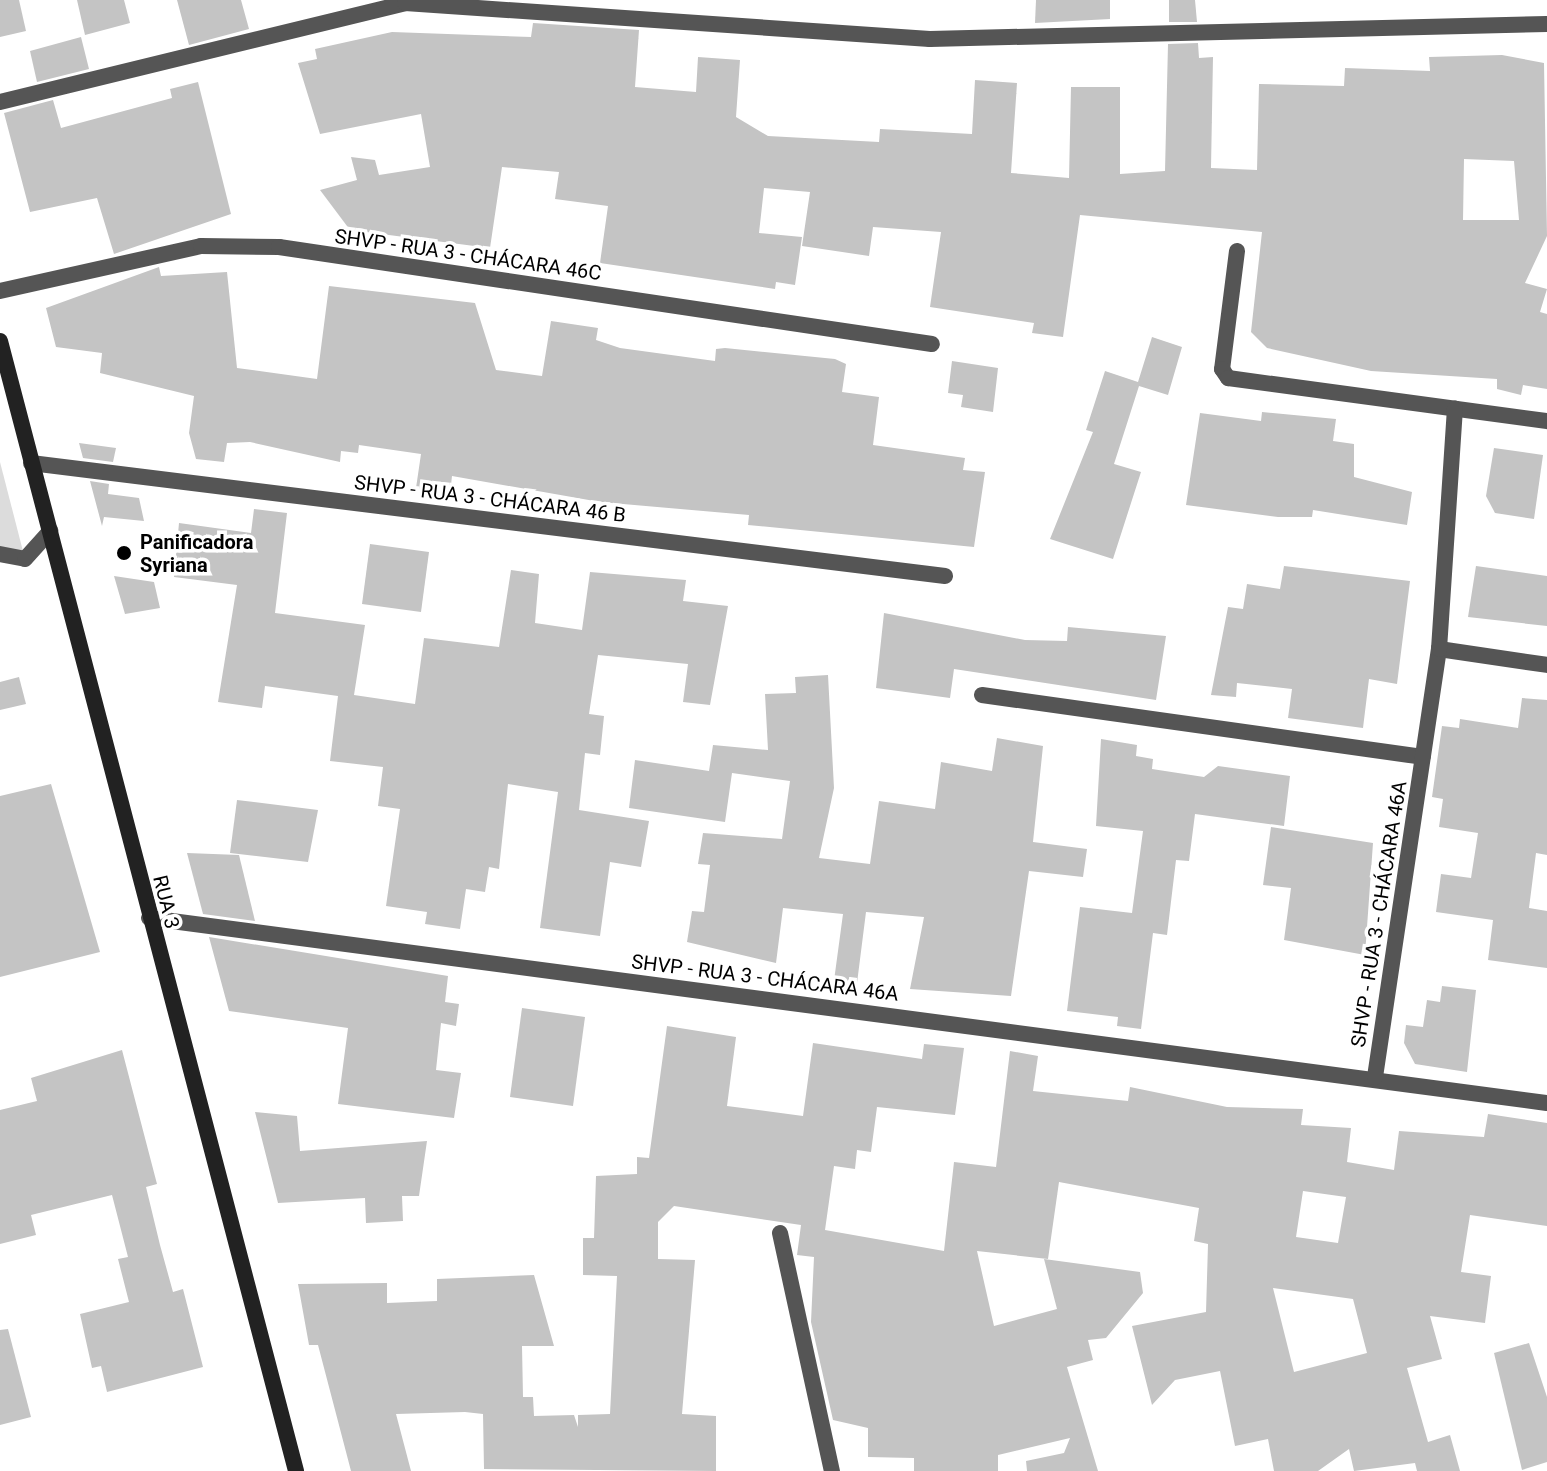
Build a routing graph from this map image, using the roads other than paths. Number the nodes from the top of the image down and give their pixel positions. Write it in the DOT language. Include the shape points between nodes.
graph roads {
  1 [pos="1547,24"];
  2 [pos="0,102"];
  3 [pos="1237,251"];
  4 [pos="0,291"];
  5 [pos="0,341"];
  6 [pos="932,344"];
  7 [pos="1455,409"];
  8 [pos="1547,421"];
  9 [pos="31,463"];
  10 [pos="50,531"];
  11 [pos="0,554"];
  12 [pos="945,576"];
  13 [pos="1439,649"];
  14 [pos="1547,665"];
  15 [pos="982,695"];
  16 [pos="1423,757"];
  17 [pos="149,918"];
  18 [pos="1375,1077"];
  19 [pos="1547,1103"];
  20 [pos="780,1233"];
  21 [pos="296,1471"];
  22 [pos="832,1471"];
  1 -- 2 [label="street" via="930,39 405,3"];
  3 -- 7 [label="street" via="1222,369 1228,378"];
  4 -- 6 [label="street, SHVP - RUA 3 - CHÁCARA 46C" via="201,246 279,247"];
  5 -- 9 [label="main road, RUA 3"];
  7 -- 8 [label="street"];
  7 -- 13 [label="street, SHVP - RUA 3 - CHÁCARA 46A"];
  9 -- 10 [label="main road, RUA 3"];
  9 -- 12 [label="street, SHVP - RUA 3 - CHÁCARA 46 B"];
  10 -- 11 [label="street" via="25,559"];
  10 -- 17 [label="main road, RUA 3"];
  13 -- 14 [label="street"];
  13 -- 16 [label="street, SHVP - RUA 3 - CHÁCARA 46A"];
  15 -- 16 [label="street, SHVP - RUA 3 - CHÁCARA 46A"];
  16 -- 18 [label="street, SHVP - RUA 3 - CHÁCARA 46A"];
  17 -- 18 [label="street, SHVP - RUA 3 - CHÁCARA 46A"];
  17 -- 21 [label="main road, RUA 3"];
  18 -- 19 [label="street, SHVP - RUA 3 - CHÁCARA 46A"];
  20 -- 22 [label="street"];
}
